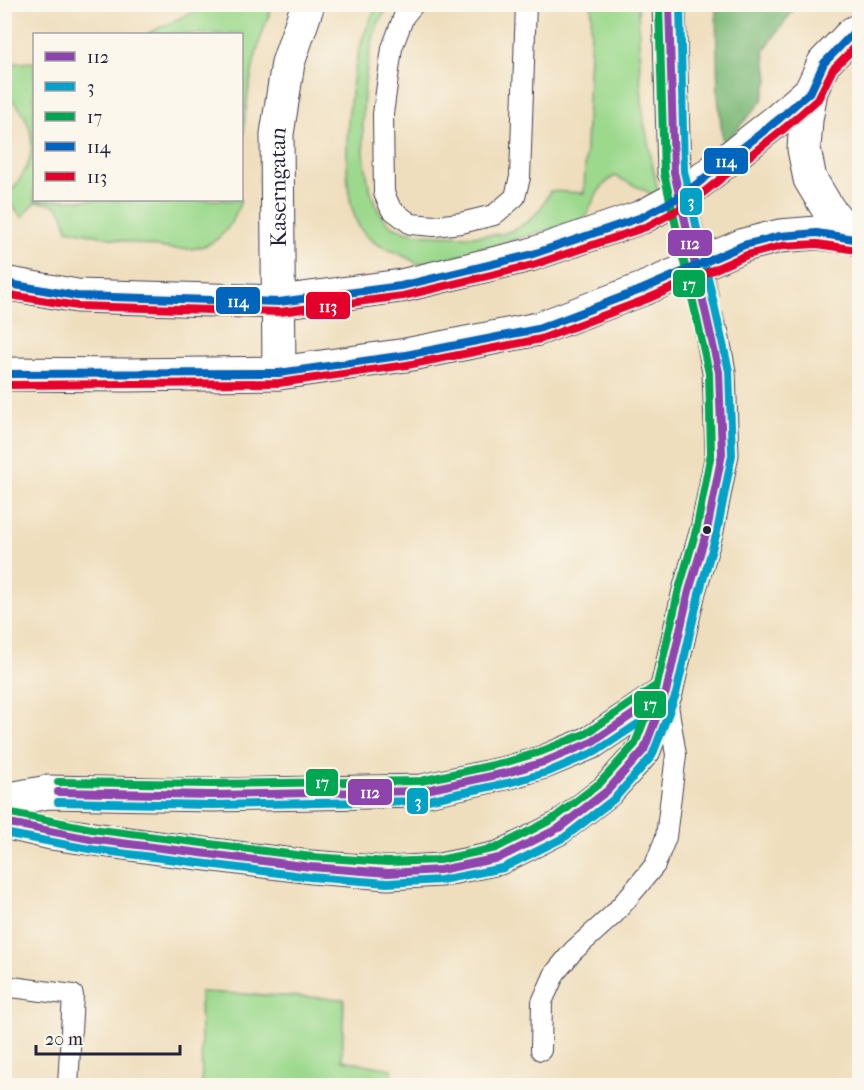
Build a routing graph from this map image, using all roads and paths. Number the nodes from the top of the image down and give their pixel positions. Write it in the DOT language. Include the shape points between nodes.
graph roads {
  1 [pos="308,4"];
  2 [pos="414,4"];
  3 [pos="526,4"];
  4 [pos="669,4"];
  5 [pos="860,30"];
  6 [pos="811,91"];
  7 [pos="674,172"];
  8 [pos="855,238"];
  9 [pos="4,283"];
  10 [pos="279,302"];
  11 [pos="712,334"];
  12 [pos="279,373"];
  13 [pos="4,374"];
  14 [pos="666,692"];
  15 [pos="4,800"];
  16 [pos="4,822"];
  17 [pos="4,986"];
  18 [pos="542,1050"];
  19 [pos="68,1086"];
  1 -- 10 [label="street, Kaserngatan" via="288,63 277,134"];
  2 -- 3 [label="lane" via="404,16 392,48 383,114 384,193 391,209 411,224 434,226 494,215 515,197 520,177"];
  4 -- 7 [label="street"];
  5 -- 6 [label="street" via="824,63"];
  6 -- 8 [label="street" via="804,149 810,178 828,209"];
  6 -- 10 [label="street" via="683,195 642,217 530,255 400,286"];
  8 -- 12 [label="street" via="817,233 780,236 744,245 538,329 406,355"];
  9 -- 10 [label="street" via="77,296"];
  10 -- 12 [label="street, Kaserngatan"];
  11 -- 14 [label="street" via="719,372 722,454"];
  12 -- 13 [label="street"];
  14 -- 15 [label="street" via="592,742 544,762 422,791 212,795 48,792"];
  14 -- 16 [label="street" via="644,750 607,791 559,828 499,858 440,870 388,873 311,867 90,839"];
  14 -- 18 [label="lane" via="676,755 666,837 655,865 614,914 555,973 542,1002"];
  17 -- 19 [label="lane" via="73,995"];
}
